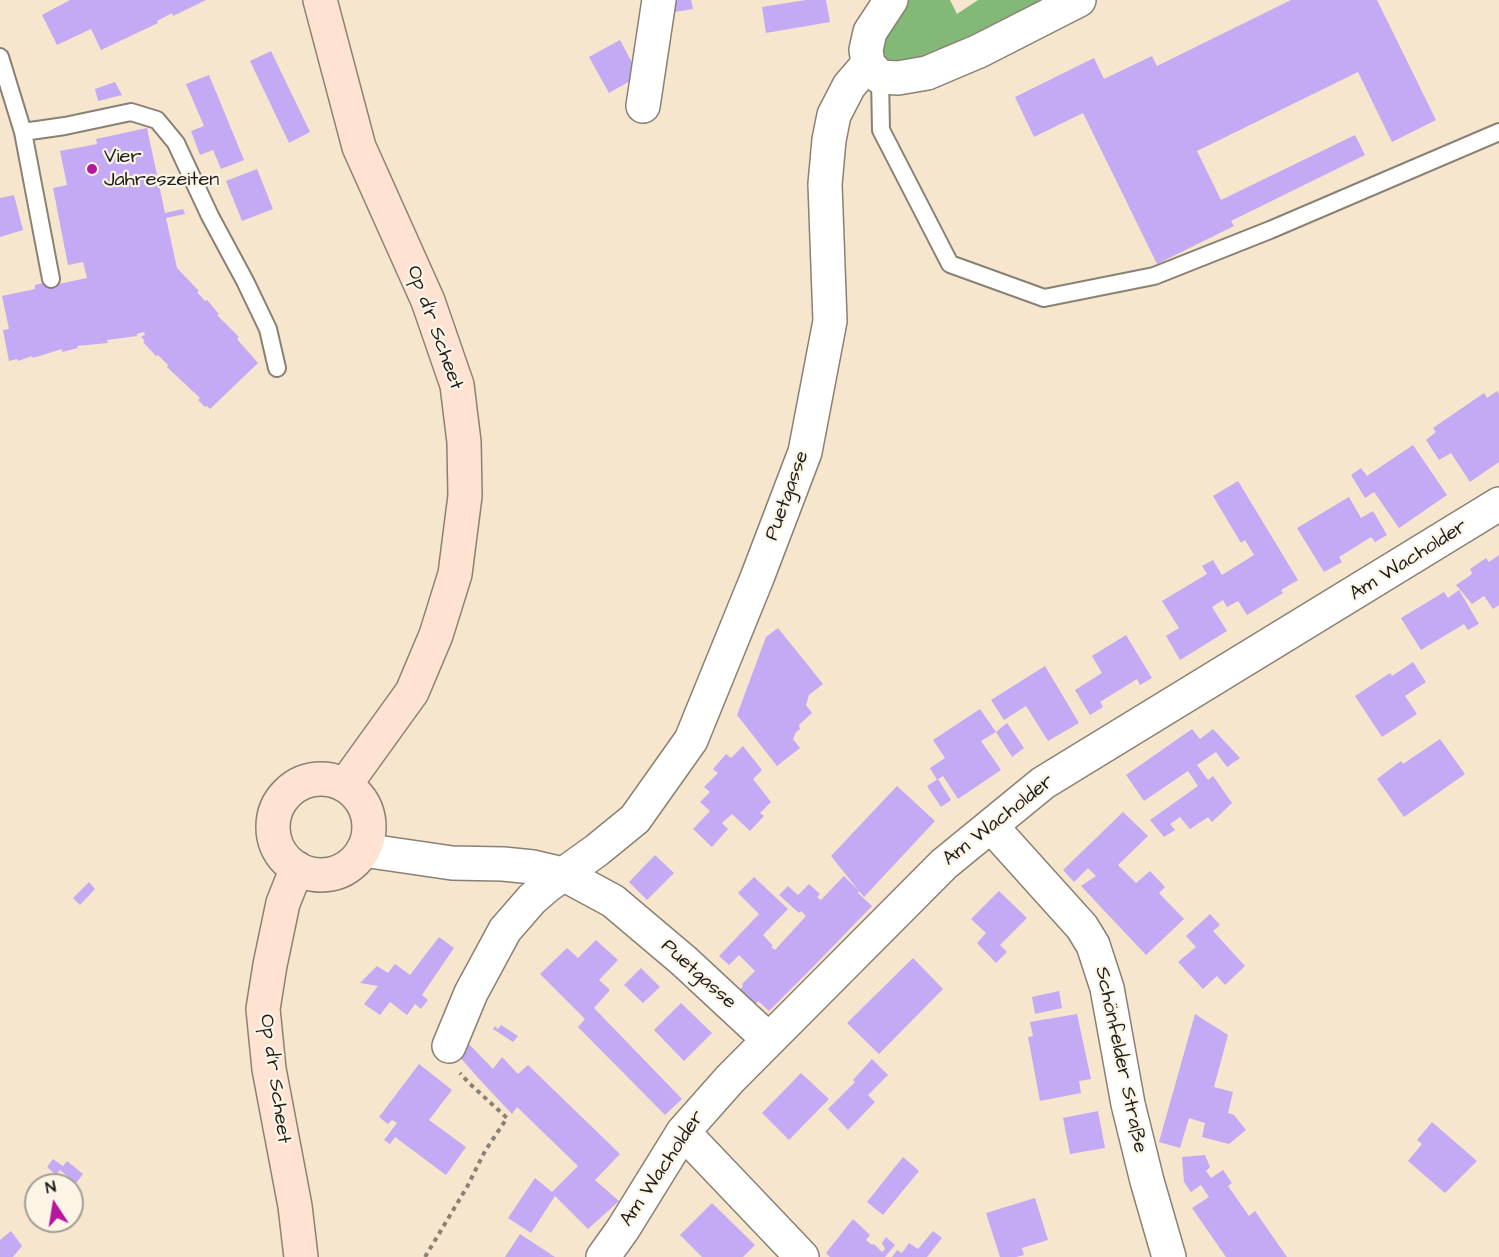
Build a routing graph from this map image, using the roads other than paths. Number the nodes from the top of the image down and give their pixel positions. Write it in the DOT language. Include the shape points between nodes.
graph roads {
  1 [pos="320,0"];
  2 [pos="659,0"];
  3 [pos="891,0"];
  4 [pos="1079,0"];
  5 [pos="0,57"];
  6 [pos="874,70"];
  7 [pos="643,106"];
  8 [pos="23,132"];
  9 [pos="1499,132"];
  10 [pos="51,279"];
  11 [pos="277,368"];
  12 [pos="1499,504"];
  13 [pos="345,785"];
  14 [pos="991,826"];
  15 [pos="363,850"];
  16 [pos="297,868"];
  17 [pos="563,874"];
  18 [pos="769,1041"];
  19 [pos="449,1046"];
  20 [pos="683,1132"];
  21 [pos="302,1257"];
  22 [pos="603,1257"];
  23 [pos="802,1257"];
  24 [pos="1169,1257"];
  1 -- 13 [label="street, Op d’r Scheet" via="359,147 428,301 458,385 464,442 465,496 455,574 436,635 412,692"];
  2 -- 7 [label="street"];
  3 -- 6 [label="street" via="870,32 866,50"];
  4 -- 6 [label="street" via="927,73 898,78"];
  5 -- 8 [label="lane"];
  6 -- 9 [label="lane" via="881,130 950,264 1044,298 1154,276 1270,231"];
  6 -- 17 [label="street, Puetgasse" via="849,86 834,115 829,140 825,184 830,321 806,452 691,740 635,819"];
  8 -- 10 [label="lane"];
  8 -- 11 [label="lane" via="132,112 157,120 176,143 245,281 268,329"];
  12 -- 14 [label="street, Am Wacholder" via="1043,783"];
  13 -- 15 [label="street" via="367,814 369,826"];
  13 -- 16 [label="street" via="312,780 284,796 276,810 274,837 286,860"];
  14 -- 18 [label="street, Am Wacholder" via="944,864"];
  14 -- 24 [label="street, Schönfelder Straße" via="1082,927 1093,945 1107,988 1128,1104"];
  15 -- 16 [label="street" via="345,868 333,873 321,875"];
  15 -- 17 [label="street, Puetgasse" via="452,864 533,867"];
  16 -- 21 [label="street, Op d’r Scheet" via="283,903 263,1010 268,1069"];
  17 -- 18 [label="street, Puetgasse" via="613,901"];
  17 -- 19 [label="street, Puetgasse" via="532,899 505,930 471,993"];
  18 -- 20 [label="street, Am Wacholder"];
  20 -- 22 [label="street, Am Wacholder"];
  20 -- 23 [label="street"];
}
